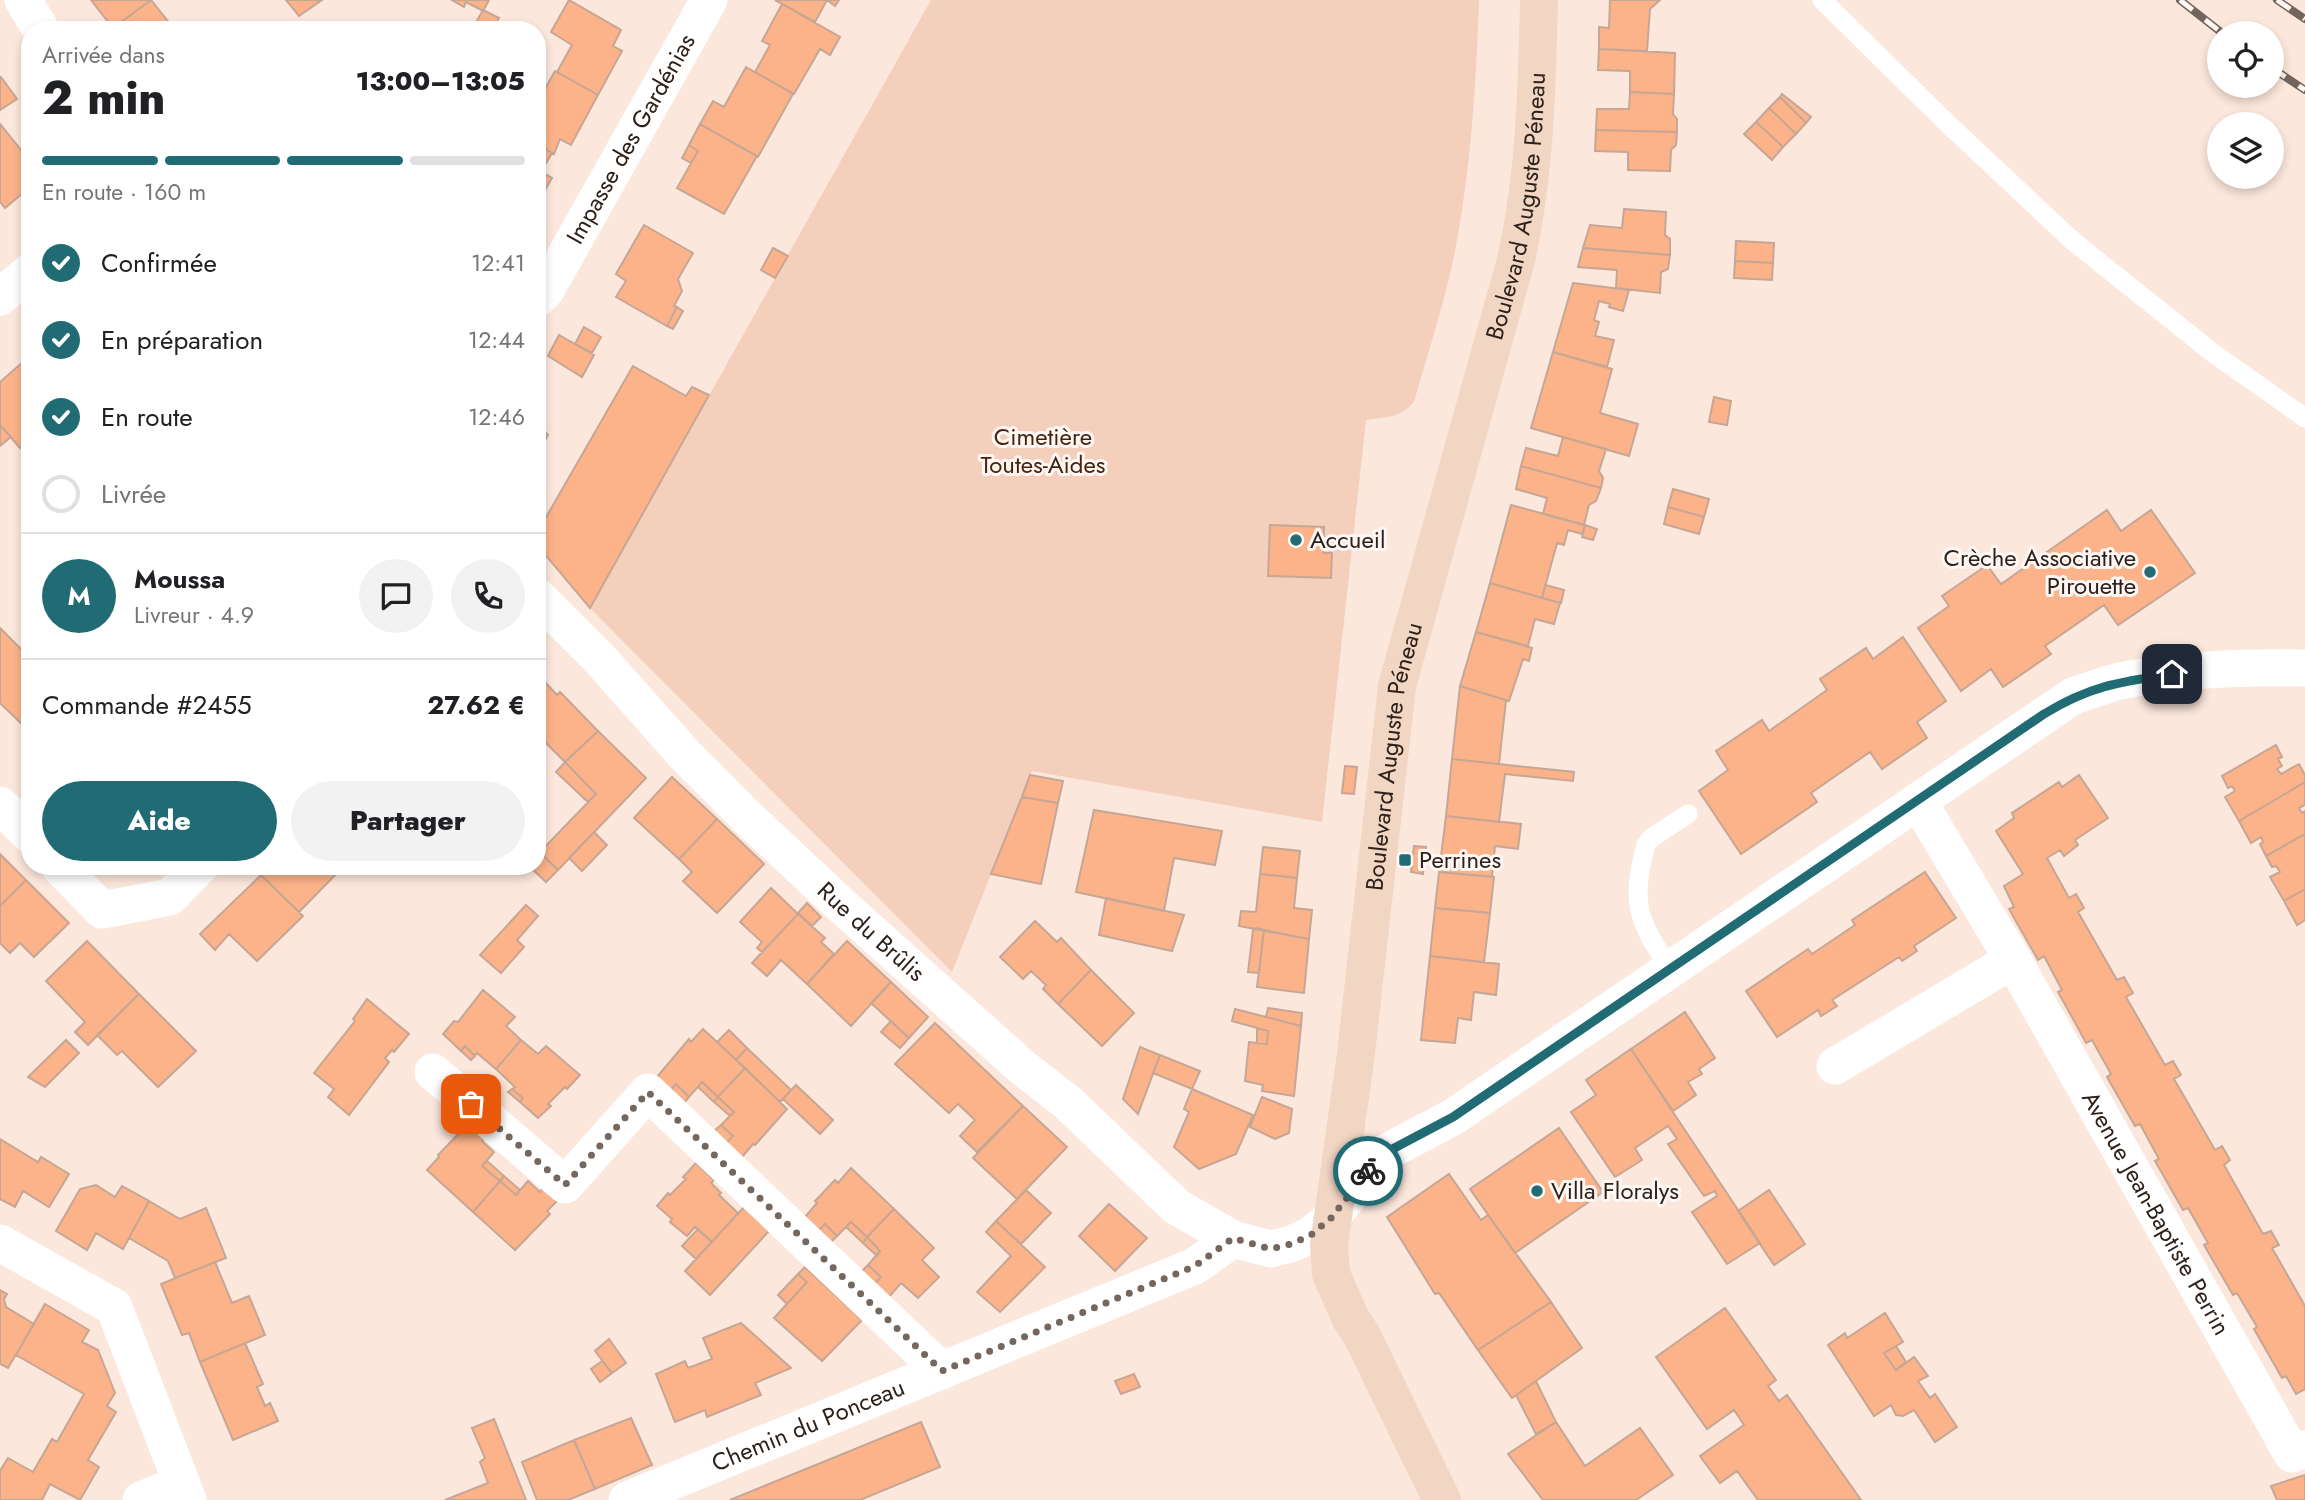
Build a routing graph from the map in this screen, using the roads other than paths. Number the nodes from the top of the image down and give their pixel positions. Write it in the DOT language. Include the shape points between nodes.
graph roads {
  1 [pos="23,0"];
  2 [pos="1539,0"];
  3 [pos="1822,0"];
  4 [pos="694,5"];
  5 [pos="36,21"];
  6 [pos="21,280"];
  7 [pos="546,290"];
  8 [pos="0,297"];
  9 [pos="2305,418"];
  10 [pos="546,605"];
  11 [pos="2305,668"];
  12 [pos="1917,801"];
  13 [pos="0,804"];
  14 [pos="1688,814"];
  15 [pos="21,826"];
  16 [pos="68,875"];
  17 [pos="191,875"];
  18 [pos="2013,960"];
  19 [pos="1670,969"];
  20 [pos="1835,1066"];
  21 [pos="433,1072"];
  22 [pos="1331,1218"];
  23 [pos="1233,1238"];
  24 [pos="0,1243"];
  25 [pos="942,1371"];
  26 [pos="2305,1449"];
  27 [pos="184,1492"];
  28 [pos="141,1500"];
  29 [pos="627,1500"];
  30 [pos="1442,1500"];
  1 -- 5 [label="street"];
  2 -- 22 [label="street, Boulevard Auguste Péneau" via="1531,181 1516,260 1397,686 1344,1144"];
  3 -- 9 [label="lane" via="2074,242 2213,353"];
  4 -- 7 [label="street, Impasse des Gardénias"];
  6 -- 8 [label="street"];
  10 -- 23 [label="street, Rue du Brûlis" via="694,764 842,906 1067,1102 1177,1207"];
  11 -- 12 [label="street" via="2172,674 2121,681 2073,696"];
  12 -- 18 [label="street, Avenue Jean-Baptiste Perrin"];
  12 -- 19 [label="street"];
  13 -- 15 [label="street"];
  14 -- 19 [label="lane" via="1646,845 1637,898 1646,932"];
  16 -- 17 [label="street" via="102,910 170,897"];
  18 -- 20 [label="street"];
  18 -- 26 [label="street, Avenue Jean-Baptiste Perrin" via="2292,1454"];
  19 -- 22 [label="street" via="1453,1117 1383,1154"];
  21 -- 25 [label="street" via="565,1185 648,1092"];
  22 -- 23 [label="street" via="1311,1235 1270,1249"];
  22 -- 30 [label="street, Boulevard Auguste Péneau" via="1331,1274"];
  23 -- 25 [label="street, Chemin du Ponceau" via="1195,1266"];
  24 -- 27 [label="street" via="114,1307"];
  25 -- 29 [label="street, Chemin du Ponceau"];
  27 -- 28 [label="street"];
}
